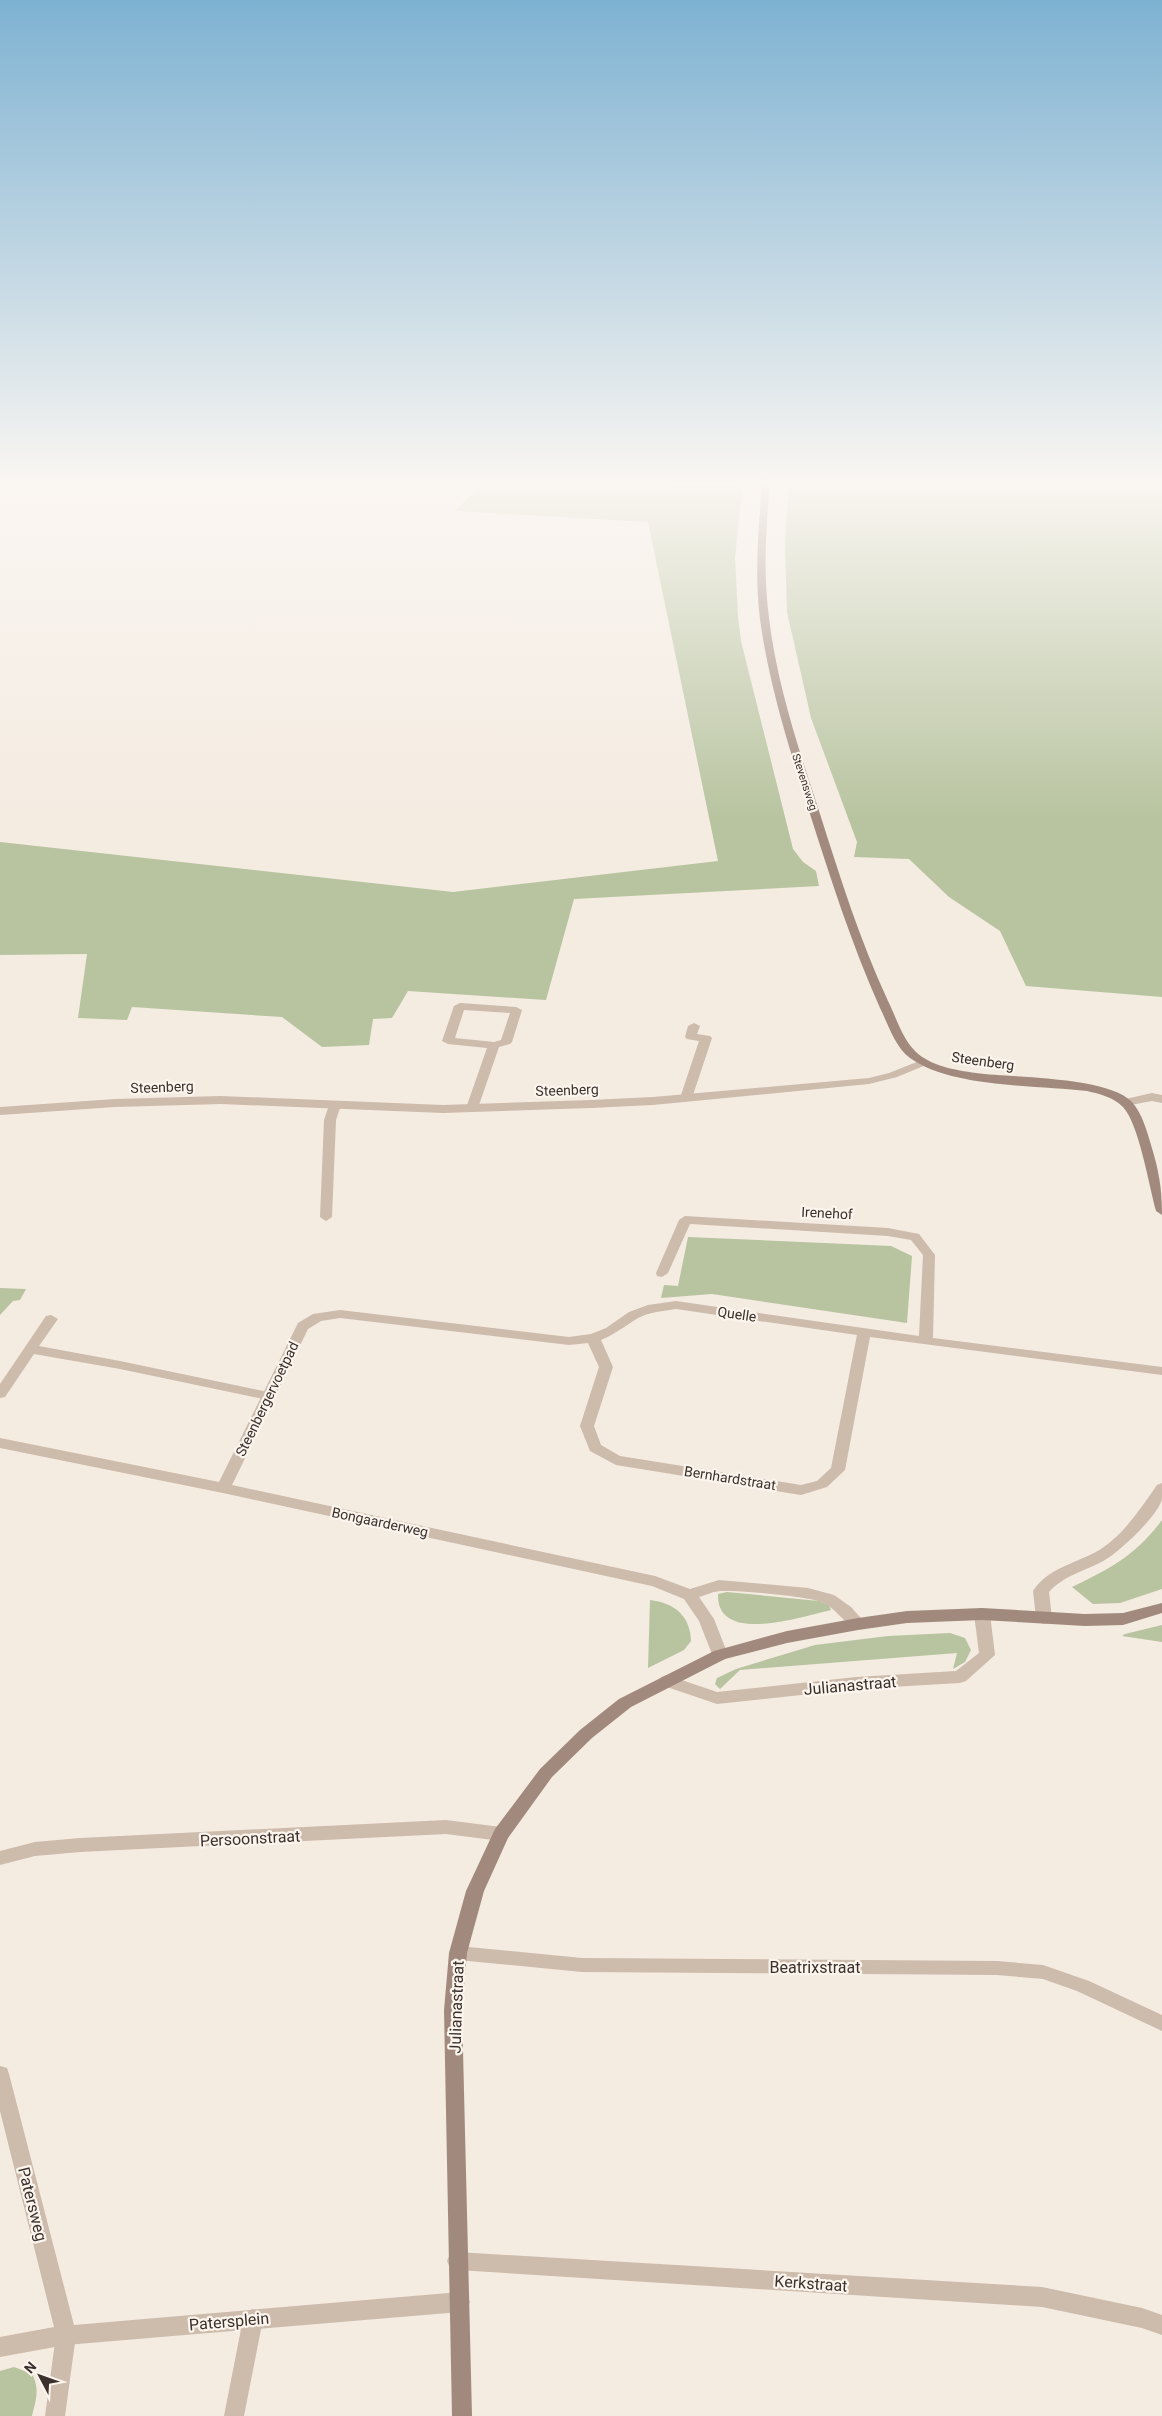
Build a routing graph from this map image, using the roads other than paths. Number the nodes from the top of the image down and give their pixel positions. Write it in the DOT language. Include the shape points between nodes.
graph roads {
  1 [pos="762,594"];
  2 [pos="694,1026"];
  3 [pos="494,1044"];
  4 [pos="922,1062"];
  5 [pos="686,1098"];
  6 [pos="1162,1099"];
  7 [pos="1125,1102"];
  8 [pos="335,1105"];
  9 [pos="472,1108"];
  10 [pos="0,1111"];
  11 [pos="1162,1211"];
  12 [pos="326,1216"];
  13 [pos="662,1273"];
  14 [pos="318,1318"];
  15 [pos="51,1319"];
  16 [pos="864,1331"];
  17 [pos="593,1338"];
  18 [pos="926,1341"];
  19 [pos="30,1349"];
  20 [pos="1162,1371"];
  21 [pos="0,1394"];
  22 [pos="268,1396"];
  23 [pos="2,1443"];
  24 [pos="223,1488"];
  25 [pos="1162,1488"];
  26 [pos="688,1595"];
  27 [pos="1162,1608"];
  28 [pos="982,1614"];
  29 [pos="1044,1618"];
  30 [pos="858,1624"];
  31 [pos="720,1655"];
  32 [pos="667,1680"];
  33 [pos="501,1834"];
  34 [pos="0,1858"];
  35 [pos="458,1953"];
  36 [pos="1162,2023"];
  37 [pos="0,2074"];
  38 [pos="457,2261"];
  39 [pos="460,2302"];
  40 [pos="253,2319"];
  41 [pos="1162,2325"];
  42 [pos="66,2334"];
  43 [pos="0,2347"];
  44 [pos="55,2416"];
  45 [pos="234,2416"];
  46 [pos="462,2416"];
  1 -- 4 [label="street, Stevensweg" via="766,636 784,716 858,946 908,1051"];
  2 -- 5 [label="street" via="691,1037 706,1038"];
  3 -- 3 [label="street" via="506,1042 516,1010 460,1006 448,1041"];
  3 -- 9 [label="street"];
  4 -- 5 [label="street, Steenberg" via="893,1075 869,1080"];
  4 -- 7 [label="street, Steenberg" via="950,1074 1094,1089"];
  5 -- 9 [label="street, Steenberg"];
  6 -- 7 [label="street" via="1152,1097"];
  7 -- 11 [label="street" via="1136,1118"];
  8 -- 9 [label="street, Steenberg"];
  8 -- 10 [label="street, Steenberg" via="160,1101"];
  8 -- 12 [label="street" via="330,1120"];
  13 -- 18 [label="street, Irenehof" via="685,1220 888,1232 915,1237 929,1255"];
  14 -- 17 [label="street, Quelle" via="340,1314 569,1342"];
  14 -- 22 [label="street, Steenbergervoetpad" via="302,1326"];
  15 -- 19 [label="street"];
  16 -- 17 [label="street, Quelle" via="676,1305 634,1315"];
  16 -- 17 [label="street, Bernhardstraat" via="838,1470 822,1484 801,1490 616,1460 595,1448 587,1426 606,1367"];
  16 -- 18 [label="street, Quelle"];
  18 -- 20 [label="street, Quelle"];
  19 -- 21 [label="street"];
  19 -- 22 [label="street"];
  22 -- 24 [label="street, Steenbergervoetpad"];
  23 -- 24 [label="street, Bongaarderweg"];
  24 -- 26 [label="street, Bongaarderweg" via="655,1581"];
  25 -- 29 [label="street" via="1125,1537 1106,1552 1050,1579 1042,1591"];
  26 -- 30 [label="street" via="718,1585 808,1593 829,1599"];
  26 -- 31 [label="street" via="706,1619"];
  27 -- 29 [label="street, Julianastraat" via="1123,1619"];
  28 -- 29 [label="street, Julianastraat"];
  28 -- 30 [label="street, Julianastraat" via="907,1617"];
  28 -- 32 [label="street, Julianastraat" via="987,1655 960,1677 856,1683 718,1698"];
  30 -- 31 [label="street, Julianastraat" via="787,1637"];
  31 -- 32 [label="street, Julianastraat"];
  32 -- 33 [label="street, Julianastraat" via="625,1703 586,1734 546,1773"];
  33 -- 34 [label="street, Persoonstraat" via="446,1828 80,1845 35,1849"];
  33 -- 35 [label="street, Julianastraat" via="475,1890"];
  35 -- 36 [label="street, Beatrixstraat" via="582,1965 997,1968 1043,1972 1083,1986"];
  35 -- 38 [label="street, Julianastraat" via="453,2010"];
  37 -- 42 [label="street, Patersweg"];
  38 -- 39 [label="street, Julianastraat"];
  38 -- 41 [label="street, Kerkstraat" via="1042,2297"];
  39 -- 40 [label="street, Patersplein"];
  39 -- 46 [label="street, Julianastraat"];
  40 -- 42 [label="street, Patersplein"];
  40 -- 45 [label="street"];
  42 -- 43 [label="street, Patersplein"];
  42 -- 44 [label="street"];
}
